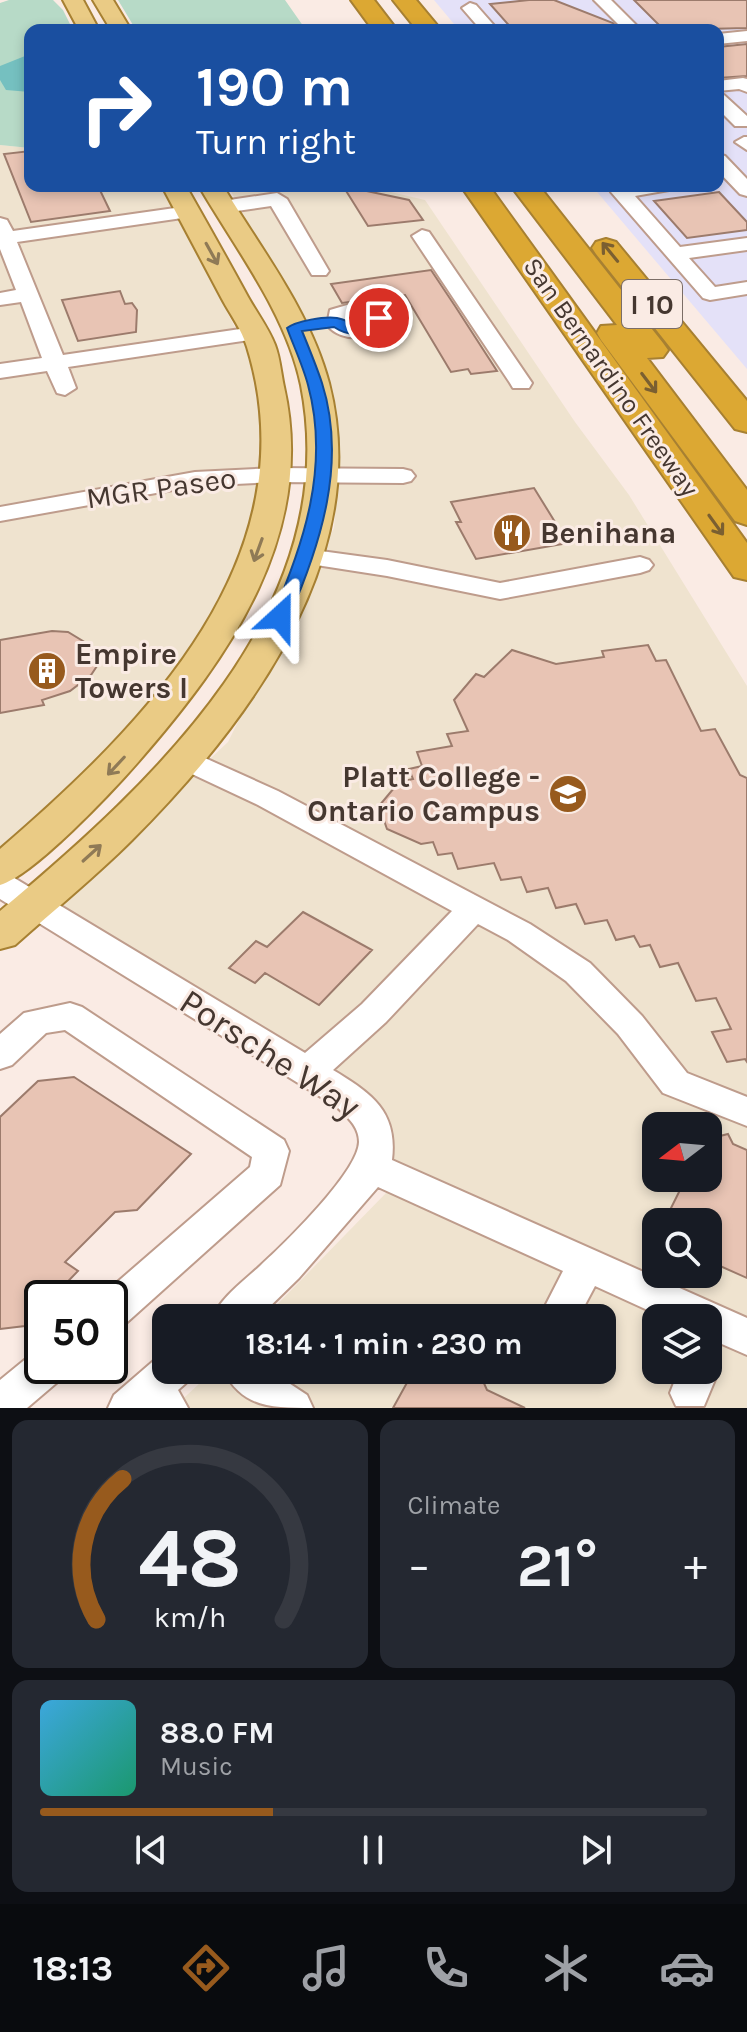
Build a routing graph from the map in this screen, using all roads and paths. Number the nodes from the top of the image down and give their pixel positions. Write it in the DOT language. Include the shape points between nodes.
graph roads {
  1 [pos="73,0"];
  2 [pos="103,0"];
  3 [pos="341,0"];
  4 [pos="362,0"];
  5 [pos="381,0"];
  6 [pos="404,0"];
  7 [pos="602,0"];
  8 [pos="470,8"];
  9 [pos="86,24"];
  10 [pos="117,24"];
  11 [pos="359,24"];
  12 [pos="380,24"];
  13 [pos="400,24"];
  14 [pos="424,24"];
  15 [pos="485,24"];
  16 [pos="627,24"];
  17 [pos="747,36"];
  18 [pos="724,38"];
  19 [pos="724,85"];
  20 [pos="747,87"];
  21 [pos="724,106"];
  22 [pos="724,127"];
  23 [pos="746,133"];
  24 [pos="177,192"];
  25 [pos="479,192"];
  26 [pos="506,192"];
  27 [pos="530,192"];
  28 [pos="561,192"];
  29 [pos="621,192"];
  30 [pos="217,197"];
  31 [pos="189,212"];
  32 [pos="2,234"];
  33 [pos="422,236"];
  34 [pos="747,244"];
  35 [pos="675,254"];
  36 [pos="319,271"];
  37 [pos="747,288"];
  38 [pos="28,295"];
  39 [pos="0,299"];
  40 [pos="336,322"];
  41 [pos="294,328"];
  42 [pos="254,333"];
  43 [pos="55,362"];
  44 [pos="0,371"];
  45 [pos="521,383"];
  46 [pos="65,388"];
  47 [pos="747,422"];
  48 [pos="747,473"];
  49 [pos="275,475"];
  50 [pos="323,475"];
  51 [pos="403,476"];
  52 [pos="0,514"];
  53 [pos="747,514"];
  54 [pos="306,557"];
  55 [pos="640,565"];
  56 [pos="747,569"];
  57 [pos="185,759"];
  58 [pos="0,871"];
  59 [pos="17,894"];
  60 [pos="474,908"];
  61 [pos="0,934"];
  62 [pos="0,1055"];
  63 [pos="307,1072"];
  64 [pos="747,1112"];
  65 [pos="371,1167"];
  66 [pos="588,1263"];
  67 [pos="128,1297"];
  68 [pos="246,1304"];
  69 [pos="566,1304"];
  70 [pos="669,1304"];
  71 [pos="25,1384"];
  72 [pos="256,1384"];
  73 [pos="0,1405"];
  74 [pos="293,1408"];
  1 -- 9 [label="main road"];
  2 -- 10 [label="main road"];
  3 -- 11 [label="highway"];
  4 -- 12 [label="highway"];
  5 -- 13 [label="highway"];
  6 -- 14 [label="highway"];
  7 -- 16 [label="street"];
  8 -- 15 [label="street"];
  17 -- 18 [label="street"];
  19 -- 20 [label="street"];
  21 -- 23 [label="street"];
  22 -- 23 [label="street"];
  24 -- 31 [label="main road"];
  25 -- 56 [label="highway, San Bernardino Freeway / I 10, one-way"];
  26 -- 53 [label="highway, one-way"];
  27 -- 48 [label="highway"];
  47 -- 28 [label="highway, I 10, one-way"];
  29 -- 35 [label="street"];
  30 -- 31 [label="main road"];
  30 -- 36 [label="street" via="277,199"];
  30 -- 41 [label="main road"];
  31 -- 32 [label="street"];
  31 -- 42 [label="main road, one-way"];
  32 -- 38 [label="street"];
  33 -- 45 [label="street"];
  34 -- 35 [label="street"];
  35 -- 37 [label="street" via="710,294"];
  38 -- 39 [label="street"];
  38 -- 43 [label="street"];
  40 -- 41 [label="street"];
  41 -- 50 [label="main road" via="321,414"];
  42 -- 43 [label="street"];
  42 -- 49 [label="main road" via="276,401"];
  43 -- 44 [label="street"];
  43 -- 46 [label="street"];
  49 -- 50 [label="street, MGR Paseo"];
  49 -- 52 [label="street, MGR Paseo" via="195,479"];
  49 -- 58 [label="main road, one-way" via="264,533 243,589 189,679 88,795"];
  50 -- 51 [label="street, MGR Paseo"];
  50 -- 54 [label="main road"];
  54 -- 55 [label="street" via="500,591"];
  54 -- 57 [label="main road" via="270,640 218,720"];
  59 -- 57 [label="main road, one-way" via="118,831"];
  57 -- 60 [label="street"];
  59 -- 61 [label="main road"];
  59 -- 63 [label="street, Porsche Way"];
  60 -- 63 [label="street" via="374,1013"];
  60 -- 64 [label="street" via="578,972 630,1025 675,1083"];
  62 -- 67 [label="street" via="36,1022 70,1016 271,1151 267,1174"];
  63 -- 65 [label="street, Porsche Way" via="369,1116 377,1139"];
  65 -- 66 [label="street"];
  65 -- 68 [label="street" via="286,1266"];
  66 -- 69 [label="street"];
  66 -- 70 [label="street"];
  71 -- 73 [label="street"];
  72 -- 74 [label="street"];
}
